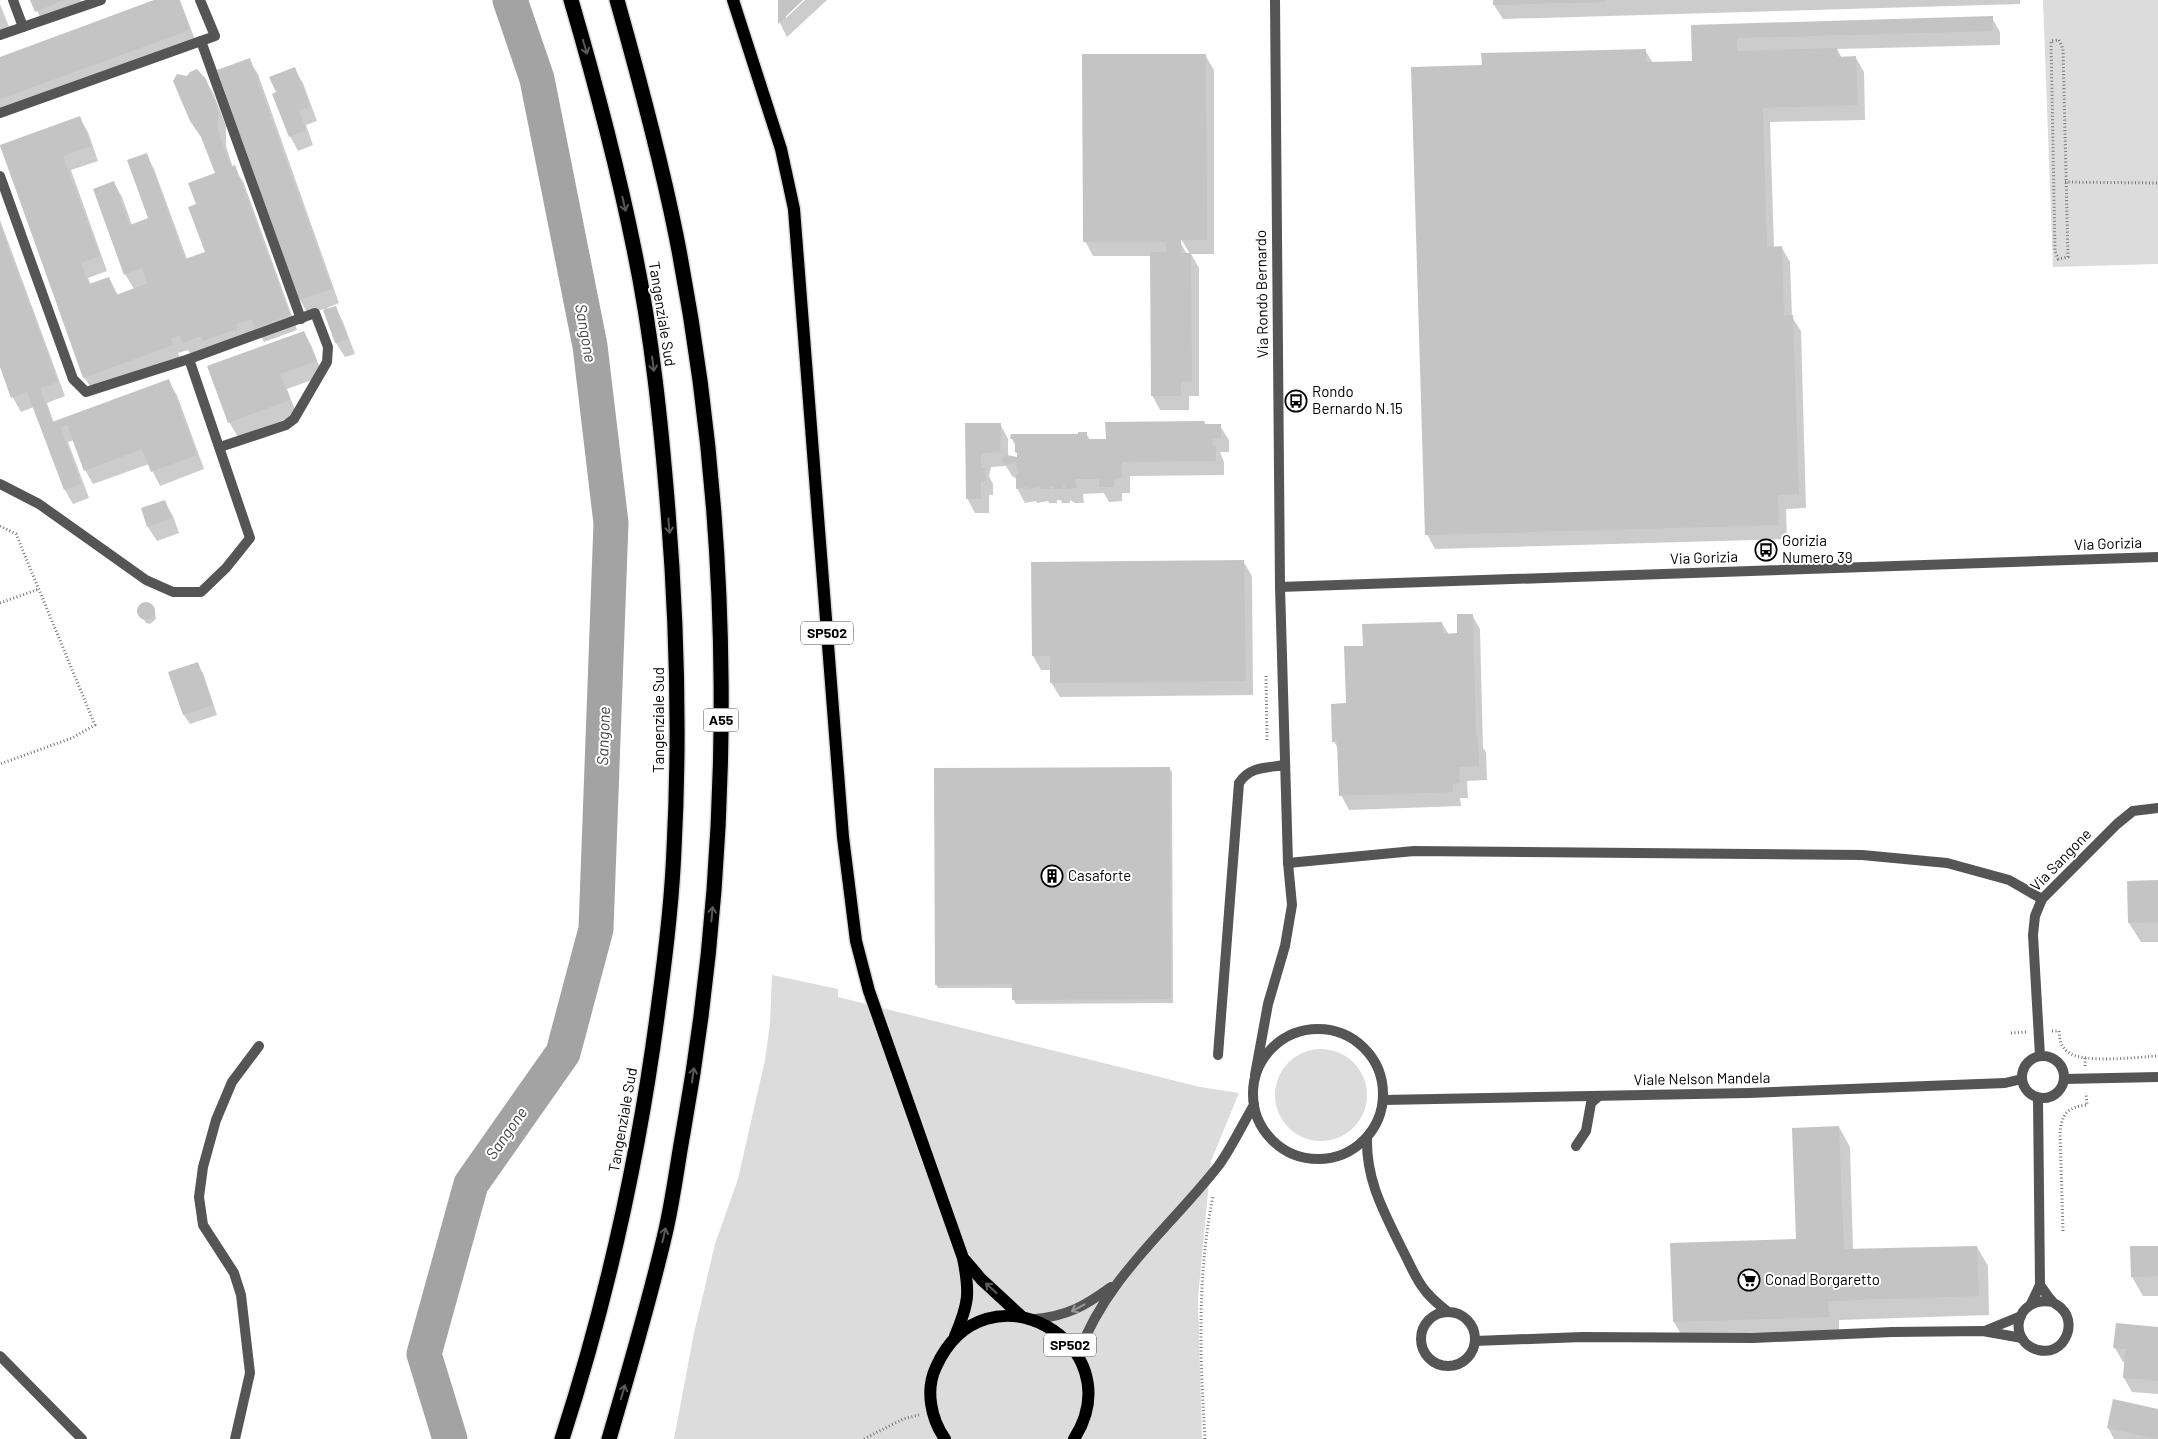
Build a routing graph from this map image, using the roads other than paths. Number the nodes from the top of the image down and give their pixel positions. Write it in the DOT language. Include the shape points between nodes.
graph roads {
  1 [pos="13,0"];
  2 [pos="200,0"];
  3 [pos="571,0"];
  4 [pos="617,0"];
  5 [pos="733,0"];
  6 [pos="1275,0"];
  7 [pos="95,1"];
  8 [pos="23,27"];
  9 [pos="0,35"];
  10 [pos="201,41"];
  11 [pos="0,113"];
  12 [pos="0,176"];
  13 [pos="301,319"];
  14 [pos="189,358"];
  15 [pos="220,447"];
  16 [pos="0,484"];
  17 [pos="2158,557"];
  18 [pos="1280,588"];
  19 [pos="1285,765"];
  20 [pos="2158,808"];
  21 [pos="1288,863"];
  22 [pos="2042,899"];
  23 [pos="259,1046"];
  24 [pos="1218,1055"];
  25 [pos="2040,1056"];
  26 [pos="1255,1075"];
  27 [pos="2158,1078"];
  28 [pos="2022,1079"];
  29 [pos="2064,1079"];
  30 [pos="1599,1096"];
  31 [pos="2038,1098"];
  32 [pos="1383,1100"];
  33 [pos="1254,1106"];
  34 [pos="1367,1138"];
  35 [pos="1576,1146"];
  36 [pos="963,1258"];
  37 [pos="1116,1284"];
  38 [pos="2040,1285"];
  39 [pos="2053,1302"];
  40 [pos="2031,1304"];
  41 [pos="1448,1312"];
  42 [pos="1021,1316"];
  43 [pos="2021,1316"];
  44 [pos="1035,1319"];
  45 [pos="1983,1331"];
  46 [pos="955,1336"];
  47 [pos="2022,1338"];
  48 [pos="1475,1341"];
  49 [pos="1078,1355"];
  50 [pos="0,1356"];
  51 [pos="82,1439"];
  52 [pos="235,1439"];
  53 [pos="562,1439"];
  54 [pos="609,1439"];
  55 [pos="945,1439"];
  56 [pos="1074,1439"];
  1 -- 8 [label="street"];
  2 -- 10 [label="street" via="215,36"];
  3 -- 53 [label="highway, Tangenziale Sud, one-way" via="616,169 635,252 650,341 675,598 678,734 674,861 651,1069 625,1206 597,1325"];
  54 -- 4 [label="highway, Tangenziale Sud / A55, one-way" via="666,1230 692,1083 708,972 720,819 721,684 718,564 690,318 658,155"];
  5 -- 36 [label="main road, SP502" via="781,149 794,210 843,837 856,942 869,991"];
  6 -- 18 [label="street, Via Rondò Bernardo"];
  7 -- 8 [label="street"];
  8 -- 9 [label="street"];
  10 -- 11 [label="street"];
  10 -- 13 [label="street"];
  12 -- 14 [label="street" via="73,379 79,387 86,392 96,390"];
  13 -- 14 [label="street"];
  13 -- 15 [label="street" via="315,313 328,347 327,362 294,419"];
  14 -- 15 [label="street"];
  15 -- 16 [label="street" via="250,538 201,592 173,592 146,580 39,504"];
  17 -- 18 [label="street, Via Gorizia"];
  18 -- 19 [label="street, Via Rondò Bernardo"];
  19 -- 21 [label="street, Via Rondò Bernardo"];
  19 -- 24 [label="street" via="1252,770 1239,783"];
  20 -- 22 [label="street, Via Sangone" via="2133,811"];
  21 -- 22 [label="street" via="1414,851 1862,855 1947,863 2009,880"];
  21 -- 26 [label="street, Via Rondò Bernardo" via="1292,905"];
  22 -- 25 [label="street, Via Sangone" via="2035,916 2033,935"];
  23 -- 52 [label="street" via="232,1082 216,1120 203,1167 199,1198 203,1225 234,1273 241,1295 250,1372"];
  25 -- 28 [label="street" via="2024,1067"];
  25 -- 29 [label="street" via="2058,1062"];
  26 -- 32 [label="street" via="1271,1048 1283,1038 1302,1030 1323,1028 1343,1033 1360,1044 1374,1060 1382,1079"];
  26 -- 33 [label="street" via="1252,1090"];
  27 -- 29 [label="street"];
  28 -- 30 [label="street, Viale Nelson Mandela" via="2005,1083"];
  28 -- 31 [label="street" via="2027,1091"];
  29 -- 31 [label="street" via="2052,1097"];
  30 -- 32 [label="street, Viale Nelson Mandela"];
  30 -- 35 [label="street" via="1591,1103 1586,1131"];
  31 -- 38 [label="street"];
  32 -- 34 [label="street" via="1378,1120"];
  33 -- 34 [label="street" via="1262,1128 1276,1144 1293,1154 1312,1159 1332,1158"];
  33 -- 37 [label="street" via="1220,1164"];
  34 -- 41 [label="street" via="1366,1157 1372,1185 1421,1285"];
  42 -- 36 [label="main road, SP502, one-way"];
  36 -- 46 [label="main road, SP502" via="968,1283 966,1309"];
  37 -- 44 [label="street, one-way" via="1070,1313"];
  37 -- 49 [label="street" via="1086,1334"];
  38 -- 39 [label="street"];
  38 -- 40 [label="street"];
  39 -- 40 [label="street"];
  39 -- 47 [label="street" via="2066,1314 2069,1322 2066,1339 2052,1350 2044,1351 2035,1350"];
  40 -- 43 [label="street"];
  41 -- 48 [label="street" via="1464,1318 1474,1332"];
  41 -- 48 [label="street" via="1431,1318 1425,1324 1421,1341 1428,1357 1443,1366 1460,1363 1468,1357"];
  42 -- 44 [label="main road, SP502"];
  42 -- 46 [label="main road, SP502" via="986,1319"];
  43 -- 45 [label="street"];
  43 -- 47 [label="street" via="2019,1330"];
  44 -- 49 [label="main road, SP502" via="1052,1328"];
  45 -- 47 [label="street"];
  45 -- 48 [label="street"];
  46 -- 55 [label="main road, SP502" via="942,1352 930,1391 932,1412"];
  49 -- 56 [label="main road, SP502" via="1084,1369 1088,1400"];
  50 -- 51 [label="street"];
}
